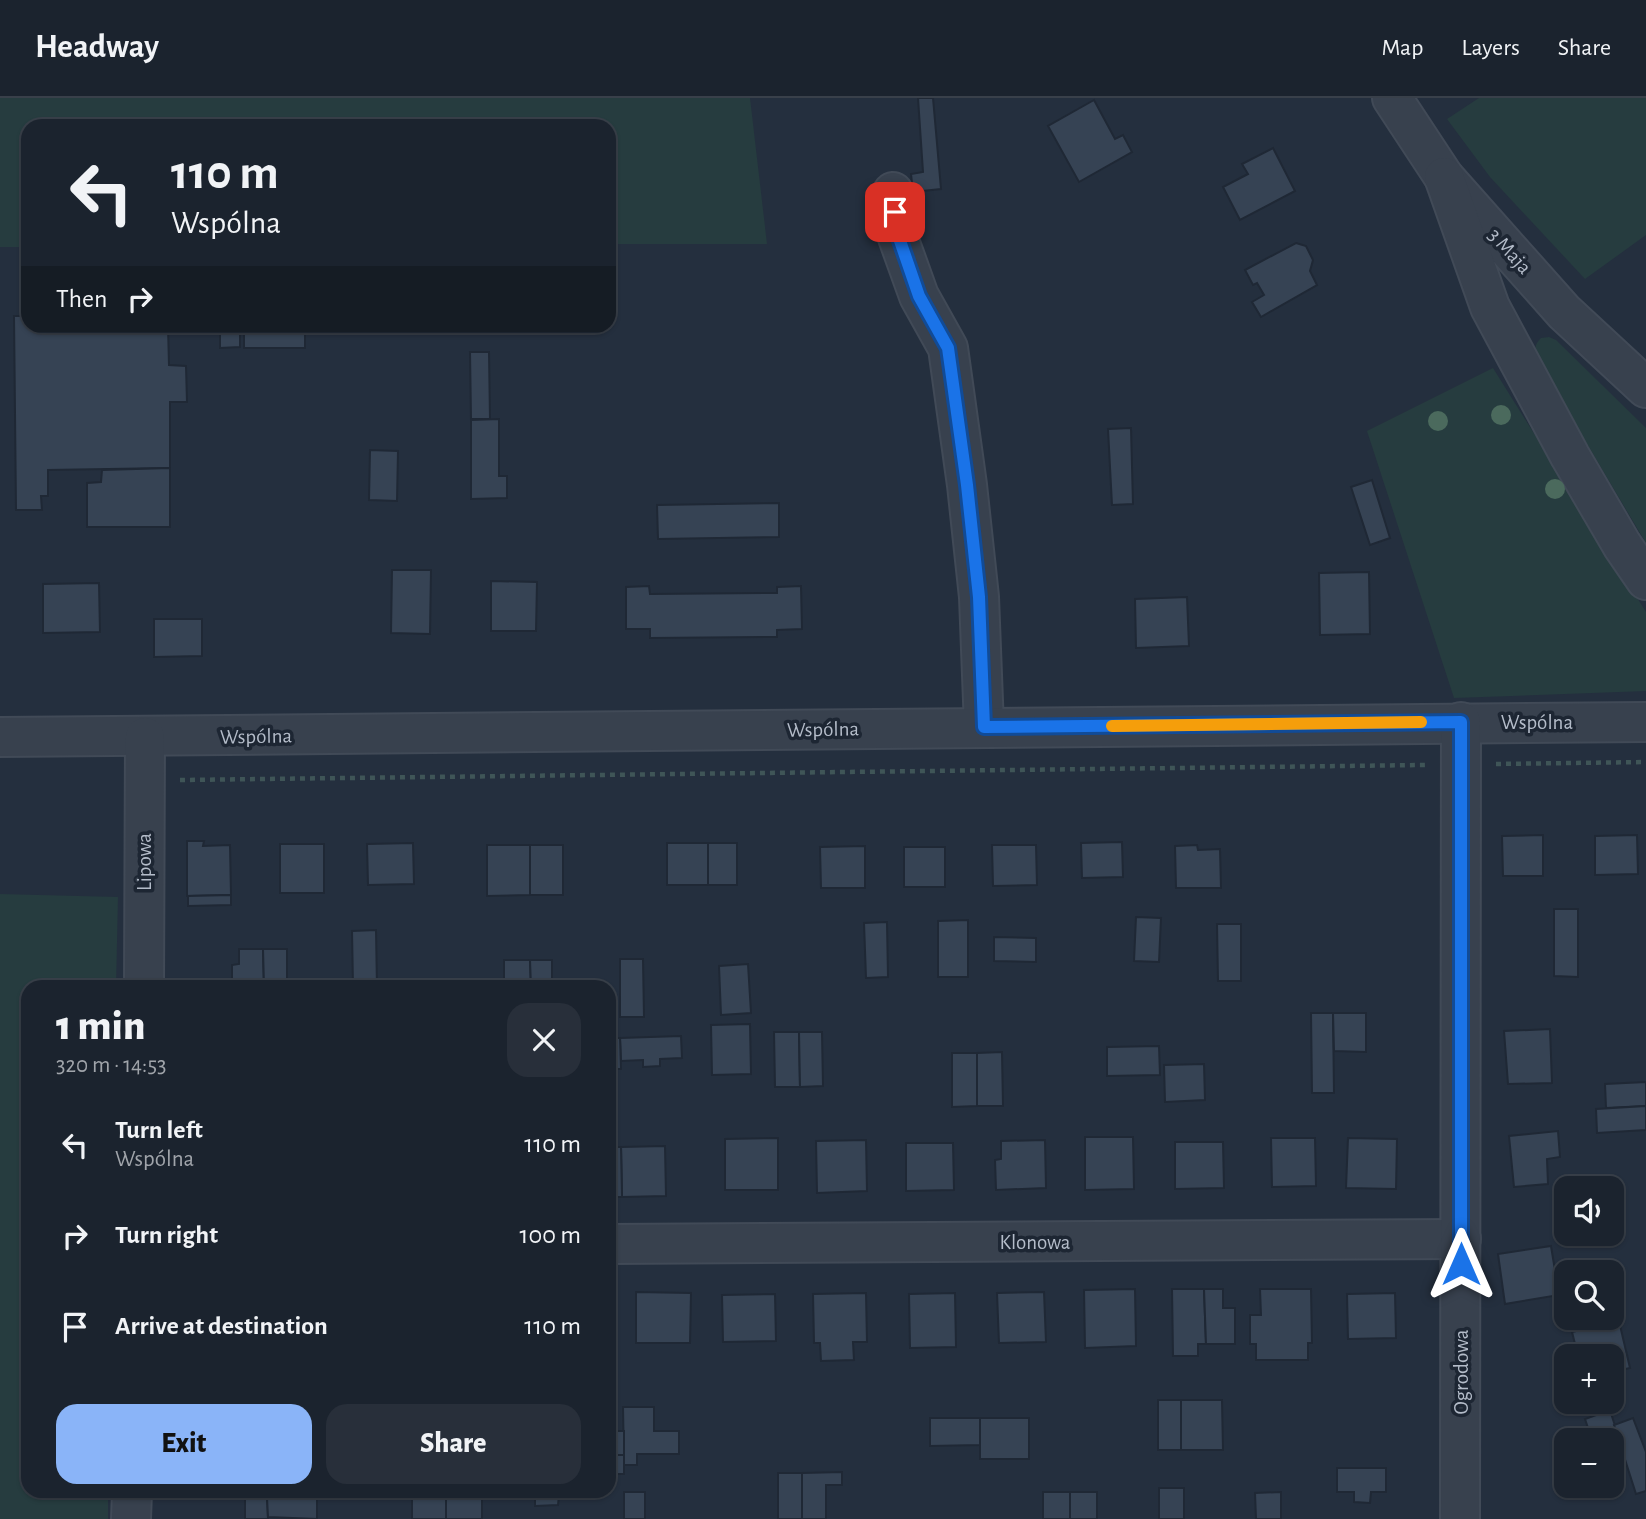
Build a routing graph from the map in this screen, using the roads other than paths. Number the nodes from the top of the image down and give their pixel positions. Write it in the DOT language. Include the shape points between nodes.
graph roads {
  1 [pos="1392,98"];
  2 [pos="1444,177"];
  3 [pos="894,192"];
  4 [pos="1646,388"];
  5 [pos="1646,580"];
  6 [pos="1461,722"];
  7 [pos="1646,722"];
  8 [pos="984,727"];
  9 [pos="0,737"];
  10 [pos="145,737"];
  11 [pos="144,980"];
  12 [pos="1461,1239"];
  13 [pos="616,1244"];
  14 [pos="132,1498"];
  15 [pos="131,1519"];
  16 [pos="1460,1519"];
  1 -- 2 [label="street, 3 Maja"];
  2 -- 4 [label="street, 3 Maja" via="1564,312"];
  2 -- 5 [label="street" via="1495,318 1570,456"];
  3 -- 8 [label="street" via="897,232 914,283 948,348 979,597"];
  6 -- 7 [label="street, Wspólna"];
  6 -- 8 [label="street, Wspólna"];
  6 -- 12 [label="street, Ogrodowa"];
  8 -- 10 [label="street, Wspólna"];
  9 -- 10 [label="street, Wspólna"];
  10 -- 11 [label="street, Lipowa"];
  12 -- 13 [label="street, Klonowa"];
  12 -- 16 [label="street, Ogrodowa"];
  14 -- 15 [label="street"];
}
